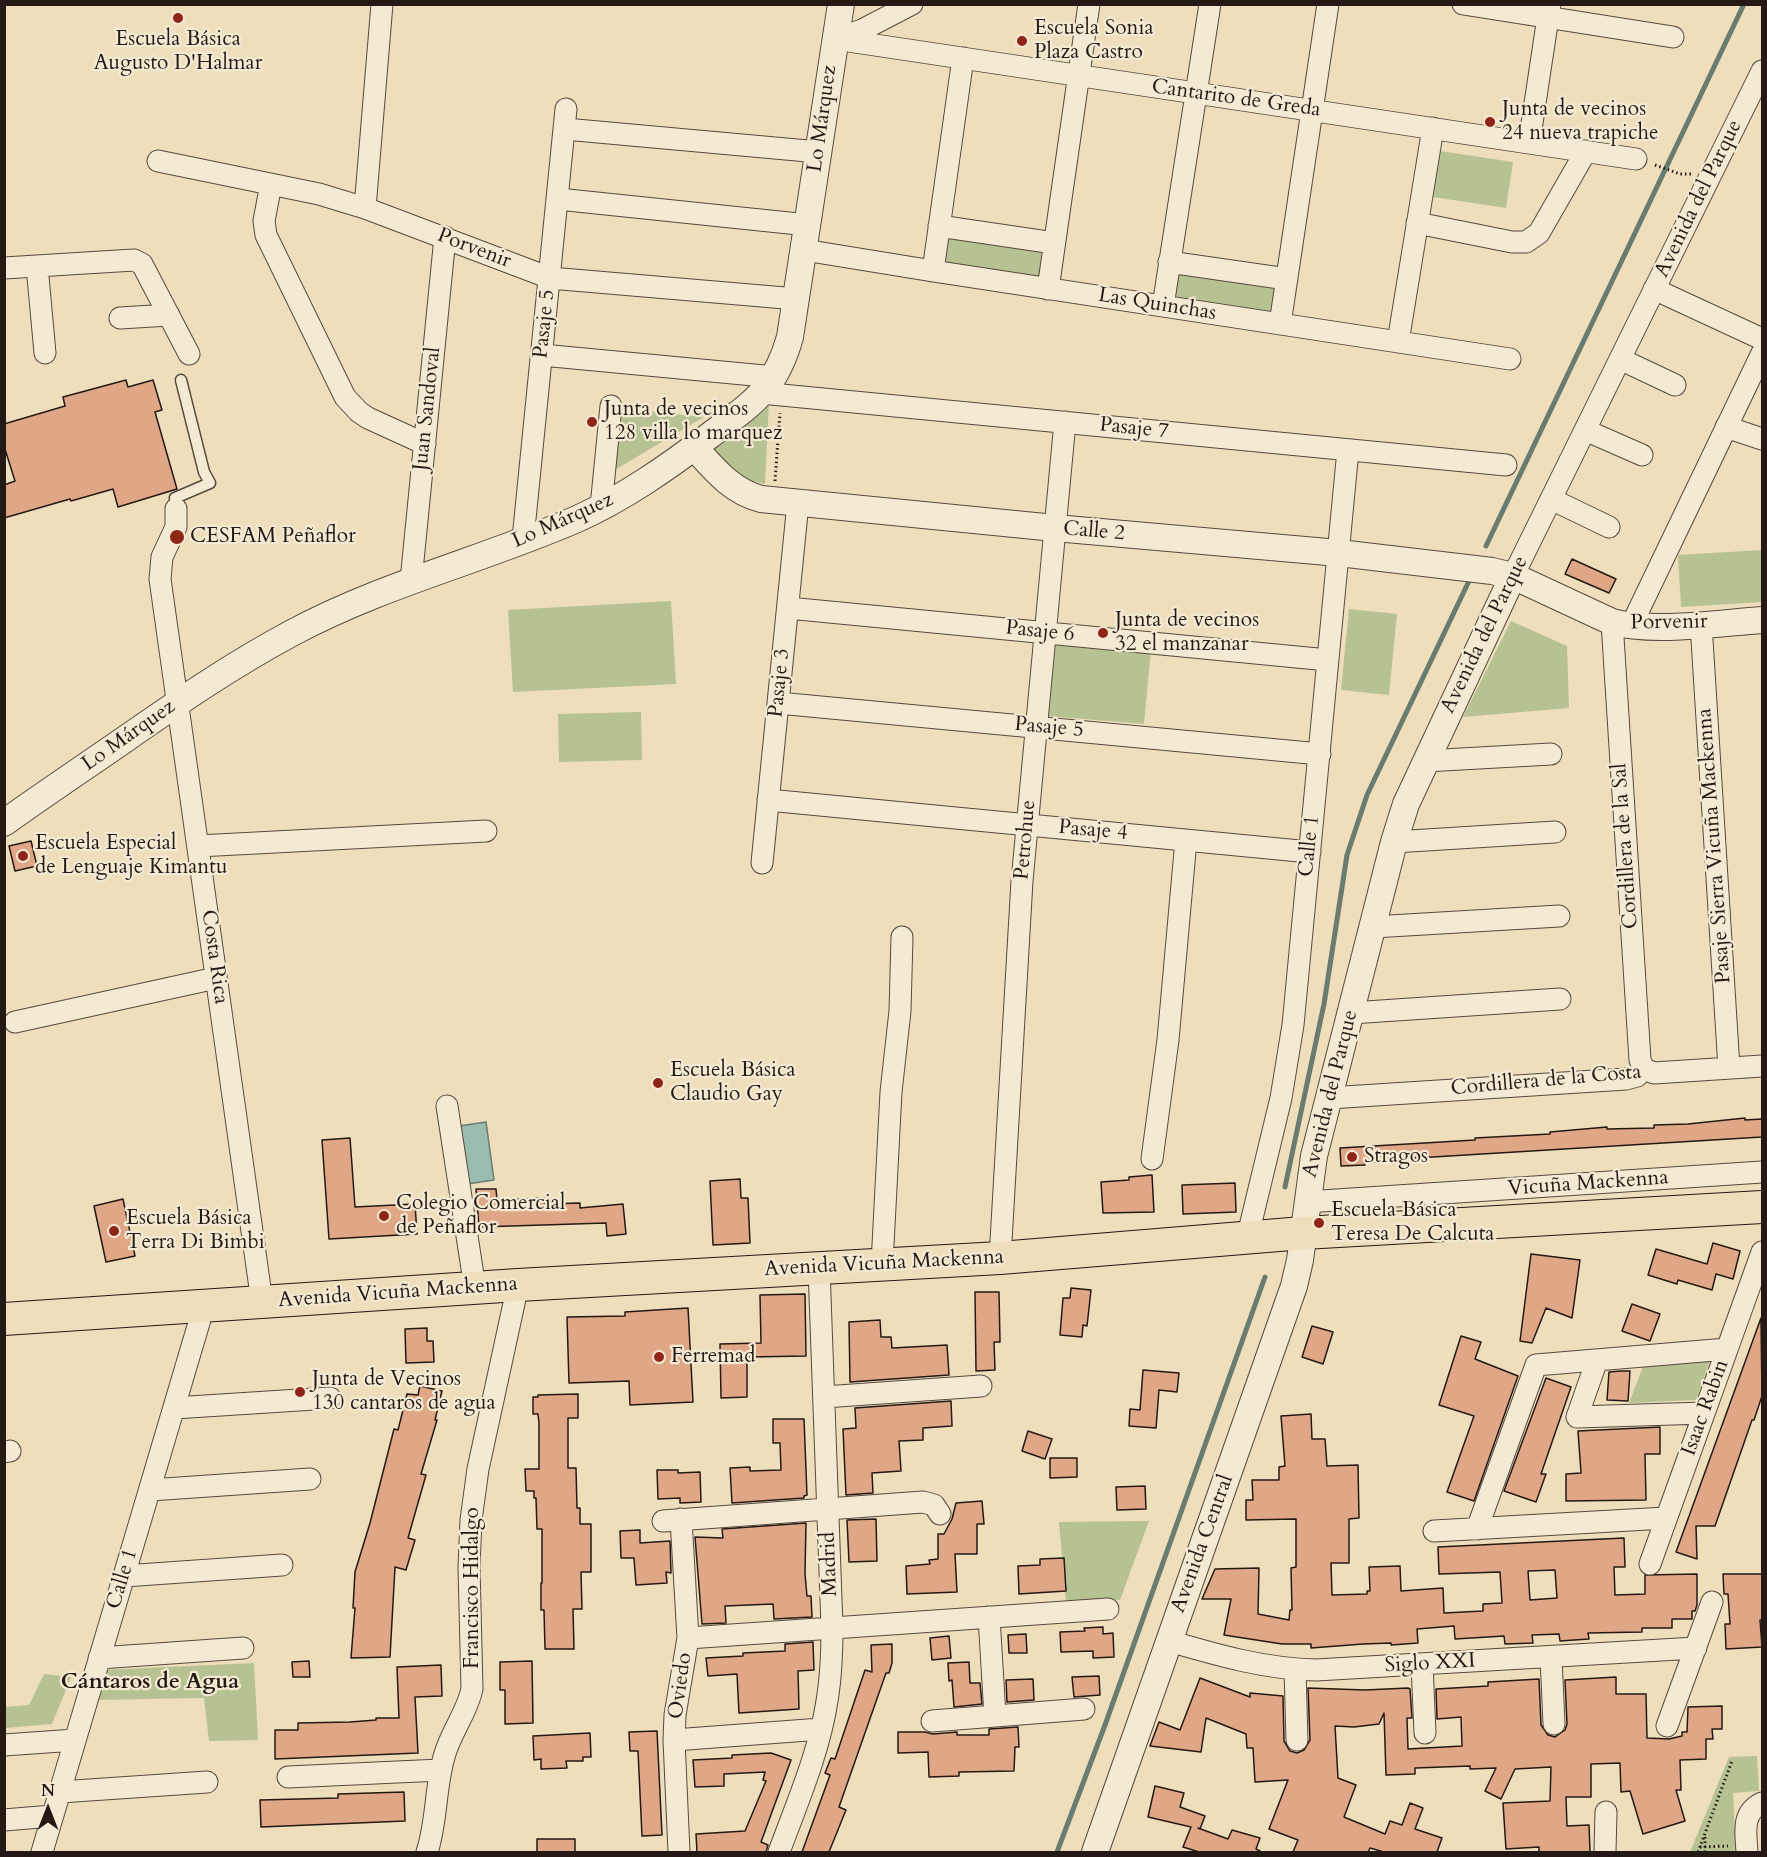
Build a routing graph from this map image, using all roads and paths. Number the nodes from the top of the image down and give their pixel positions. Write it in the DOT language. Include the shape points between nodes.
graph roads {
  1 [pos="382,4"];
  2 [pos="841,4"];
  3 [pos="912,4"];
  4 [pos="1089,4"];
  5 [pos="1210,4"];
  6 [pos="1328,4"];
  7 [pos="1462,4"];
  8 [pos="1549,11"];
  9 [pos="1673,37"];
  10 [pos="835,39"];
  11 [pos="963,58"];
  12 [pos="1762,71"];
  13 [pos="1079,75"];
  14 [pos="1196,93"];
  15 [pos="1312,110"];
  16 [pos="1433,128"];
  17 [pos="1529,143"];
  18 [pos="1586,151"];
  19 [pos="819,152"];
  20 [pos="158,161"];
  21 [pos="1646,162"];
  22 [pos="1680,174"];
  23 [pos="271,184"];
  24 [pos="558,199"];
  25 [pos="365,208"];
  26 [pos="1417,223"];
  27 [pos="808,225"];
  28 [pos="939,226"];
  29 [pos="445,237"];
  30 [pos="1054,243"];
  31 [pos="804,250"];
  32 [pos="1169,262"];
  33 [pos="37,266"];
  34 [pos="4,268"];
  35 [pos="933,271"];
  36 [pos="550,278"];
  37 [pos="1287,279"];
  38 [pos="1048,289"];
  39 [pos="1654,289"];
  40 [pos="797,299"];
  41 [pos="1163,306"];
  42 [pos="169,315"];
  43 [pos="120,318"];
  44 [pos="1280,324"];
  45 [pos="1762,339"];
  46 [pos="1398,342"];
  47 [pos="45,353"];
  48 [pos="1762,353"];
  49 [pos="189,354"];
  50 [pos="542,355"];
  51 [pos="1510,359"];
  52 [pos="1620,359"];
  53 [pos="181,380"];
  54 [pos="1675,385"];
  55 [pos="772,388"];
  56 [pos="611,406"];
  57 [pos="1065,422"];
  58 [pos="1726,427"];
  59 [pos="1585,430"];
  60 [pos="1762,439"];
  61 [pos="425,444"];
  62 [pos="694,447"];
  63 [pos="1348,450"];
  64 [pos="1642,455"];
  65 [pos="1506,465"];
  66 [pos="1551,499"];
  67 [pos="786,502"];
  68 [pos="601,507"];
  69 [pos="176,509"];
  70 [pos="1609,527"];
  71 [pos="1055,528"];
  72 [pos="523,539"];
  73 [pos="1339,553"];
  74 [pos="1513,576"];
  75 [pos="411,581"];
  76 [pos="788,608"];
  77 [pos="1762,620"];
  78 [pos="1622,624"];
  79 [pos="1701,624"];
  80 [pos="1045,633"];
  81 [pos="1329,660"];
  82 [pos="178,702"];
  83 [pos="778,704"];
  84 [pos="1036,727"];
  85 [pos="1320,753"];
  86 [pos="1551,753"];
  87 [pos="1425,761"];
  88 [pos="768,800"];
  89 [pos="5,820"];
  90 [pos="1027,825"];
  91 [pos="486,831"];
  92 [pos="1555,832"];
  93 [pos="1186,840"];
  94 [pos="1394,842"];
  95 [pos="198,846"];
  96 [pos="1310,852"];
  97 [pos="762,863"];
  98 [pos="1559,916"];
  99 [pos="1373,927"];
  100 [pos="902,937"];
  101 [pos="216,978"];
  102 [pos="1560,999"];
  103 [pos="1351,1013"];
  104 [pos="15,1022"];
  105 [pos="1762,1066"];
  106 [pos="1729,1068"];
  107 [pos="1644,1069"];
  108 [pos="1329,1098"];
  109 [pos="447,1106"];
  110 [pos="1152,1159"];
  111 [pos="1762,1172"];
  112 [pos="1306,1202"];
  113 [pos="1762,1207"];
  114 [pos="1303,1233"];
  115 [pos="1247,1239"];
  116 [pos="1762,1252"];
  117 [pos="1000,1258"];
  118 [pos="882,1264"];
  119 [pos="819,1268"];
  120 [pos="518,1285"];
  121 [pos="474,1288"];
  122 [pos="262,1302"];
  123 [pos="204,1306"];
  124 [pos="4,1320"];
  125 [pos="1727,1349"];
  126 [pos="1597,1360"];
  127 [pos="981,1386"];
  128 [pos="824,1397"];
  129 [pos="330,1398"];
  130 [pos="174,1408"];
  131 [pos="1704,1413"];
  132 [pos="310,1479"];
  133 [pos="150,1490"];
  134 [pos="828,1509"];
  135 [pos="940,1514"];
  136 [pos="1666,1518"];
  137 [pos="1477,1529"];
  138 [pos="1434,1531"];
  139 [pos="1650,1564"];
  140 [pos="282,1565"];
  141 [pos="124,1576"];
  142 [pos="1712,1602"];
  143 [pos="1108,1609"];
  144 [pos="989,1617"];
  145 [pos="832,1627"];
  146 [pos="688,1638"];
  147 [pos="1169,1641"];
  148 [pos="243,1648"];
  149 [pos="1695,1648"];
  150 [pos="1551,1657"];
  151 [pos="99,1658"];
  152 [pos="1422,1664"];
  153 [pos="1295,1670"];
  154 [pos="1084,1709"];
  155 [pos="995,1716"];
  156 [pos="932,1720"];
  157 [pos="1554,1724"];
  158 [pos="1667,1726"];
  159 [pos="821,1729"];
  160 [pos="1425,1733"];
  161 [pos="75,1740"];
  162 [pos="674,1740"];
  163 [pos="1297,1740"];
  164 [pos="4,1745"];
  165 [pos="1732,1761"];
  166 [pos="441,1770"];
  167 [pos="288,1777"];
  168 [pos="207,1782"];
  169 [pos="60,1792"];
  170 [pos="1762,1803"];
  171 [pos="1606,1812"];
  172 [pos="52,1816"];
  173 [pos="4,1820"];
  174 [pos="1702,1847"];
  175 [pos="1740,1849"];
  176 [pos="42,1852"];
  177 [pos="427,1852"];
  178 [pos="679,1852"];
  179 [pos="779,1852"];
  180 [pos="1095,1852"];
  181 [pos="1605,1852"];
  182 [pos="1698,1852"];
  183 [pos="1705,1852"];
  1 -- 25 [label="street"];
  2 -- 10 [label="street, Lo Márquez"];
  3 -- 10 [label="street"];
  4 -- 13 [label="street"];
  5 -- 14 [label="street"];
  6 -- 15 [label="street"];
  7 -- 8 [label="street"];
  8 -- 9 [label="street"];
  8 -- 17 [label="street"];
  10 -- 11 [label="street, Cantarito de Greda"];
  10 -- 19 [label="street, Lo Márquez"];
  11 -- 13 [label="street, Cantarito de Greda"];
  11 -- 28 [label="street"];
  12 -- 39 [label="street, Avenida del Parque"];
  13 -- 14 [label="street, Cantarito de Greda"];
  13 -- 30 [label="street"];
  14 -- 15 [label="street, Cantarito de Greda"];
  14 -- 32 [label="street"];
  15 -- 16 [label="street, Cantarito de Greda"];
  15 -- 37 [label="street"];
  16 -- 17 [label="street, Cantarito de Greda"];
  16 -- 26 [label="street"];
  17 -- 18 [label="street, Cantarito de Greda"];
  18 -- 21 [label="street, Cantarito de Greda"];
  18 -- 26 [label="street" via="1539,233 1526,242"];
  19 -- 24 [label="street, Pasaje 5" via="565,119"];
  19 -- 27 [label="street, Lo Márquez"];
  20 -- 23 [label="street, Porvenir"];
  21 -- 22 [label="path"];
  23 -- 25 [label="street, Porvenir"];
  23 -- 61 [label="street" via="264,221 266,235 345,397 368,418"];
  24 -- 27 [label="street"];
  24 -- 36 [label="street, Pasaje 5"];
  25 -- 29 [label="street, Porvenir"];
  26 -- 46 [label="street"];
  27 -- 31 [label="street, Lo Márquez"];
  28 -- 30 [label="street"];
  28 -- 35 [label="street"];
  29 -- 36 [label="street, Porvenir"];
  29 -- 61 [label="street, Juan Sandoval"];
  30 -- 38 [label="street"];
  31 -- 35 [label="street, Las Quinchas"];
  31 -- 40 [label="street, Lo Márquez"];
  32 -- 37 [label="street"];
  32 -- 41 [label="street"];
  33 -- 34 [label="street"];
  33 -- 42 [label="street" via="134,260 142,264"];
  33 -- 47 [label="street"];
  35 -- 38 [label="street, Las Quinchas"];
  36 -- 40 [label="street, Porvenir"];
  36 -- 50 [label="street, Pasaje 5"];
  37 -- 44 [label="street"];
  38 -- 41 [label="street, Las Quinchas"];
  39 -- 45 [label="street"];
  39 -- 52 [label="street, Avenida del Parque"];
  40 -- 55 [label="street, Lo Márquez" via="789,344"];
  41 -- 44 [label="street, Las Quinchas"];
  42 -- 43 [label="street"];
  42 -- 49 [label="street"];
  44 -- 46 [label="street, Las Quinchas"];
  46 -- 51 [label="street, Las Quinchas"];
  48 -- 58 [label="street"];
  50 -- 55 [label="street, Pasaje 7"];
  50 -- 72 [label="street, Pasaje 5"];
  52 -- 54 [label="street"];
  52 -- 59 [label="street, Avenida del Parque"];
  53 -- 69 [label="lane" via="210,483 175,498"];
  55 -- 57 [label="street, Pasaje 7"];
  55 -- 62 [label="street, Lo Márquez"];
  55 -- 67 [label="path"];
  56 -- 68 [label="street"];
  57 -- 63 [label="street, Pasaje 7"];
  57 -- 71 [label="street, Petrohue"];
  58 -- 60 [label="street"];
  58 -- 78 [label="street"];
  59 -- 64 [label="street"];
  59 -- 66 [label="street, Avenida del Parque"];
  61 -- 75 [label="street, Juan Sandoval"];
  62 -- 67 [label="street, Calle 2" via="731,486 750,496"];
  62 -- 68 [label="street, Lo Márquez"];
  63 -- 65 [label="street, Pasaje 7"];
  63 -- 73 [label="street, Calle 1"];
  66 -- 70 [label="street"];
  66 -- 74 [label="street, Avenida del Parque"];
  67 -- 71 [label="street, Calle 2"];
  67 -- 76 [label="street, Pasaje 3"];
  68 -- 72 [label="street, Lo Márquez"];
  69 -- 82 [label="street, Costa Rica" via="176,527 160,568"];
  71 -- 73 [label="street, Calle 2"];
  71 -- 80 [label="street, Petrohue"];
  72 -- 75 [label="street, Lo Márquez"];
  73 -- 74 [label="street, Calle 2"];
  73 -- 81 [label="street, Calle 1"];
  74 -- 78 [label="street, Porvenir"];
  74 -- 87 [label="street, Avenida del Parque"];
  75 -- 82 [label="street, Lo Márquez" via="295,631"];
  76 -- 80 [label="street, Pasaje 6"];
  76 -- 83 [label="street, Pasaje 3"];
  77 -- 79 [label="street, Porvenir"];
  78 -- 79 [label="street, Porvenir"];
  78 -- 107 [label="street, Cordillera de la Sal" via="1640,1060"];
  79 -- 106 [label="street, Pasaje Sierra Vicuña Mackenna"];
  80 -- 81 [label="street, Pasaje 6"];
  80 -- 84 [label="street, Petrohue"];
  81 -- 85 [label="street, Calle 1"];
  82 -- 89 [label="street, Lo Márquez"];
  82 -- 95 [label="street, Costa Rica"];
  83 -- 84 [label="street, Pasaje 5"];
  83 -- 88 [label="street, Pasaje 3"];
  84 -- 85 [label="street, Pasaje 5"];
  84 -- 90 [label="street, Petrohue"];
  85 -- 96 [label="street, Calle 1"];
  86 -- 87 [label="street"];
  87 -- 94 [label="street, Avenida del Parque"];
  88 -- 90 [label="street, Pasaje 4"];
  88 -- 97 [label="street, Pasaje 3"];
  90 -- 93 [label="street, Pasaje 4"];
  90 -- 117 [label="street, Petrohue"];
  91 -- 95 [label="street"];
  92 -- 94 [label="street"];
  93 -- 96 [label="street, Pasaje 4"];
  93 -- 110 [label="street" via="1168,1040"];
  94 -- 99 [label="street, Avenida del Parque"];
  95 -- 101 [label="street, Costa Rica"];
  96 -- 115 [label="street, Calle 1" via="1287,1066"];
  98 -- 99 [label="street"];
  99 -- 103 [label="street, Avenida del Parque"];
  100 -- 118 [label="street"];
  101 -- 104 [label="street"];
  101 -- 122 [label="street, Costa Rica"];
  102 -- 103 [label="street"];
  103 -- 108 [label="street, Avenida del Parque"];
  105 -- 106 [label="street, Cordillera de la Costa"];
  106 -- 107 [label="street, Cordillera de la Costa" via="1654,1073"];
  107 -- 108 [label="street, Cordillera de la Costa" via="1626,1079"];
  108 -- 112 [label="street, Avenida del Parque"];
  109 -- 121 [label="street"];
  111 -- 112 [label="street, Vicuña Mackenna"];
  112 -- 114 [label="street, Avenida del Parque"];
  113 -- 114 [label="main road, Avenida Vicuña Mackenna"];
  114 -- 115 [label="main road, Avenida Vicuña Mackenna"];
  114 -- 147 [label="street, Avenida Central" via="1294,1286"];
  115 -- 117 [label="main road, Avenida Vicuña Mackenna"];
  116 -- 125 [label="street, Isaac Rabin"];
  117 -- 118 [label="main road, Avenida Vicuña Mackenna"];
  118 -- 119 [label="main road, Avenida Vicuña Mackenna"];
  119 -- 120 [label="main road, Avenida Vicuña Mackenna"];
  119 -- 128 [label="street, Madrid"];
  120 -- 121 [label="main road, Avenida Vicuña Mackenna"];
  120 -- 166 [label="street, Francisco Hidalgo" via="478,1469 471,1520 472,1689 448,1742"];
  121 -- 122 [label="main road, Avenida Vicuña Mackenna"];
  122 -- 123 [label="main road, Avenida Vicuña Mackenna"];
  123 -- 124 [label="main road, Avenida Vicuña Mackenna"];
  123 -- 130 [label="street, Calle 1"];
  125 -- 126 [label="street"];
  125 -- 131 [label="street, Isaac Rabin"];
  126 -- 131 [label="street" via="1577,1417"];
  126 -- 137 [label="street" via="1536,1365"];
  127 -- 128 [label="street"];
  128 -- 134 [label="street, Madrid"];
  129 -- 130 [label="street"];
  130 -- 133 [label="street, Calle 1"];
  131 -- 136 [label="street, Isaac Rabin"];
  132 -- 133 [label="street"];
  133 -- 141 [label="street, Calle 1"];
  134 -- 135 [label="street" via="923,1502 934,1505"];
  134 -- 145 [label="street, Madrid"];
  134 -- 146 [label="street, Oviedo" via="672,1520"];
  136 -- 137 [label="street"];
  136 -- 139 [label="street, Isaac Rabin"];
  137 -- 138 [label="street"];
  140 -- 141 [label="street"];
  141 -- 151 [label="street, Calle 1"];
  142 -- 149 [label="street"];
  143 -- 144 [label="street"];
  144 -- 145 [label="street"];
  144 -- 155 [label="street"];
  145 -- 146 [label="street"];
  145 -- 159 [label="street, Madrid" via="831,1678"];
  146 -- 162 [label="street, Oviedo"];
  147 -- 153 [label="street, Siglo XXI" via="1254,1664"];
  147 -- 180 [label="street, Avenida Central"];
  148 -- 151 [label="street"];
  149 -- 150 [label="street, Siglo XXI"];
  149 -- 158 [label="street"];
  150 -- 152 [label="street, Siglo XXI"];
  150 -- 157 [label="street"];
  151 -- 161 [label="street, Calle 1"];
  152 -- 153 [label="street, Siglo XXI"];
  152 -- 160 [label="street"];
  153 -- 163 [label="street"];
  154 -- 155 [label="street"];
  155 -- 156 [label="street"];
  159 -- 162 [label="street"];
  159 -- 179 [label="street, Madrid"];
  161 -- 164 [label="street"];
  161 -- 169 [label="street, Calle 1"];
  162 -- 178 [label="street, Oviedo"];
  165 -- 174 [label="path"];
  166 -- 167 [label="street"];
  166 -- 177 [label="street, Francisco Hidalgo"];
  168 -- 169 [label="street"];
  169 -- 172 [label="street, Calle 1"];
  170 -- 175 [label="street" via="1748,1815"];
  171 -- 181 [label="street"];
  172 -- 173 [label="street"];
  172 -- 176 [label="street, Calle 1"];
  174 -- 175 [label="path"];
  174 -- 182 [label="path"];
  174 -- 183 [label="path"];
}
